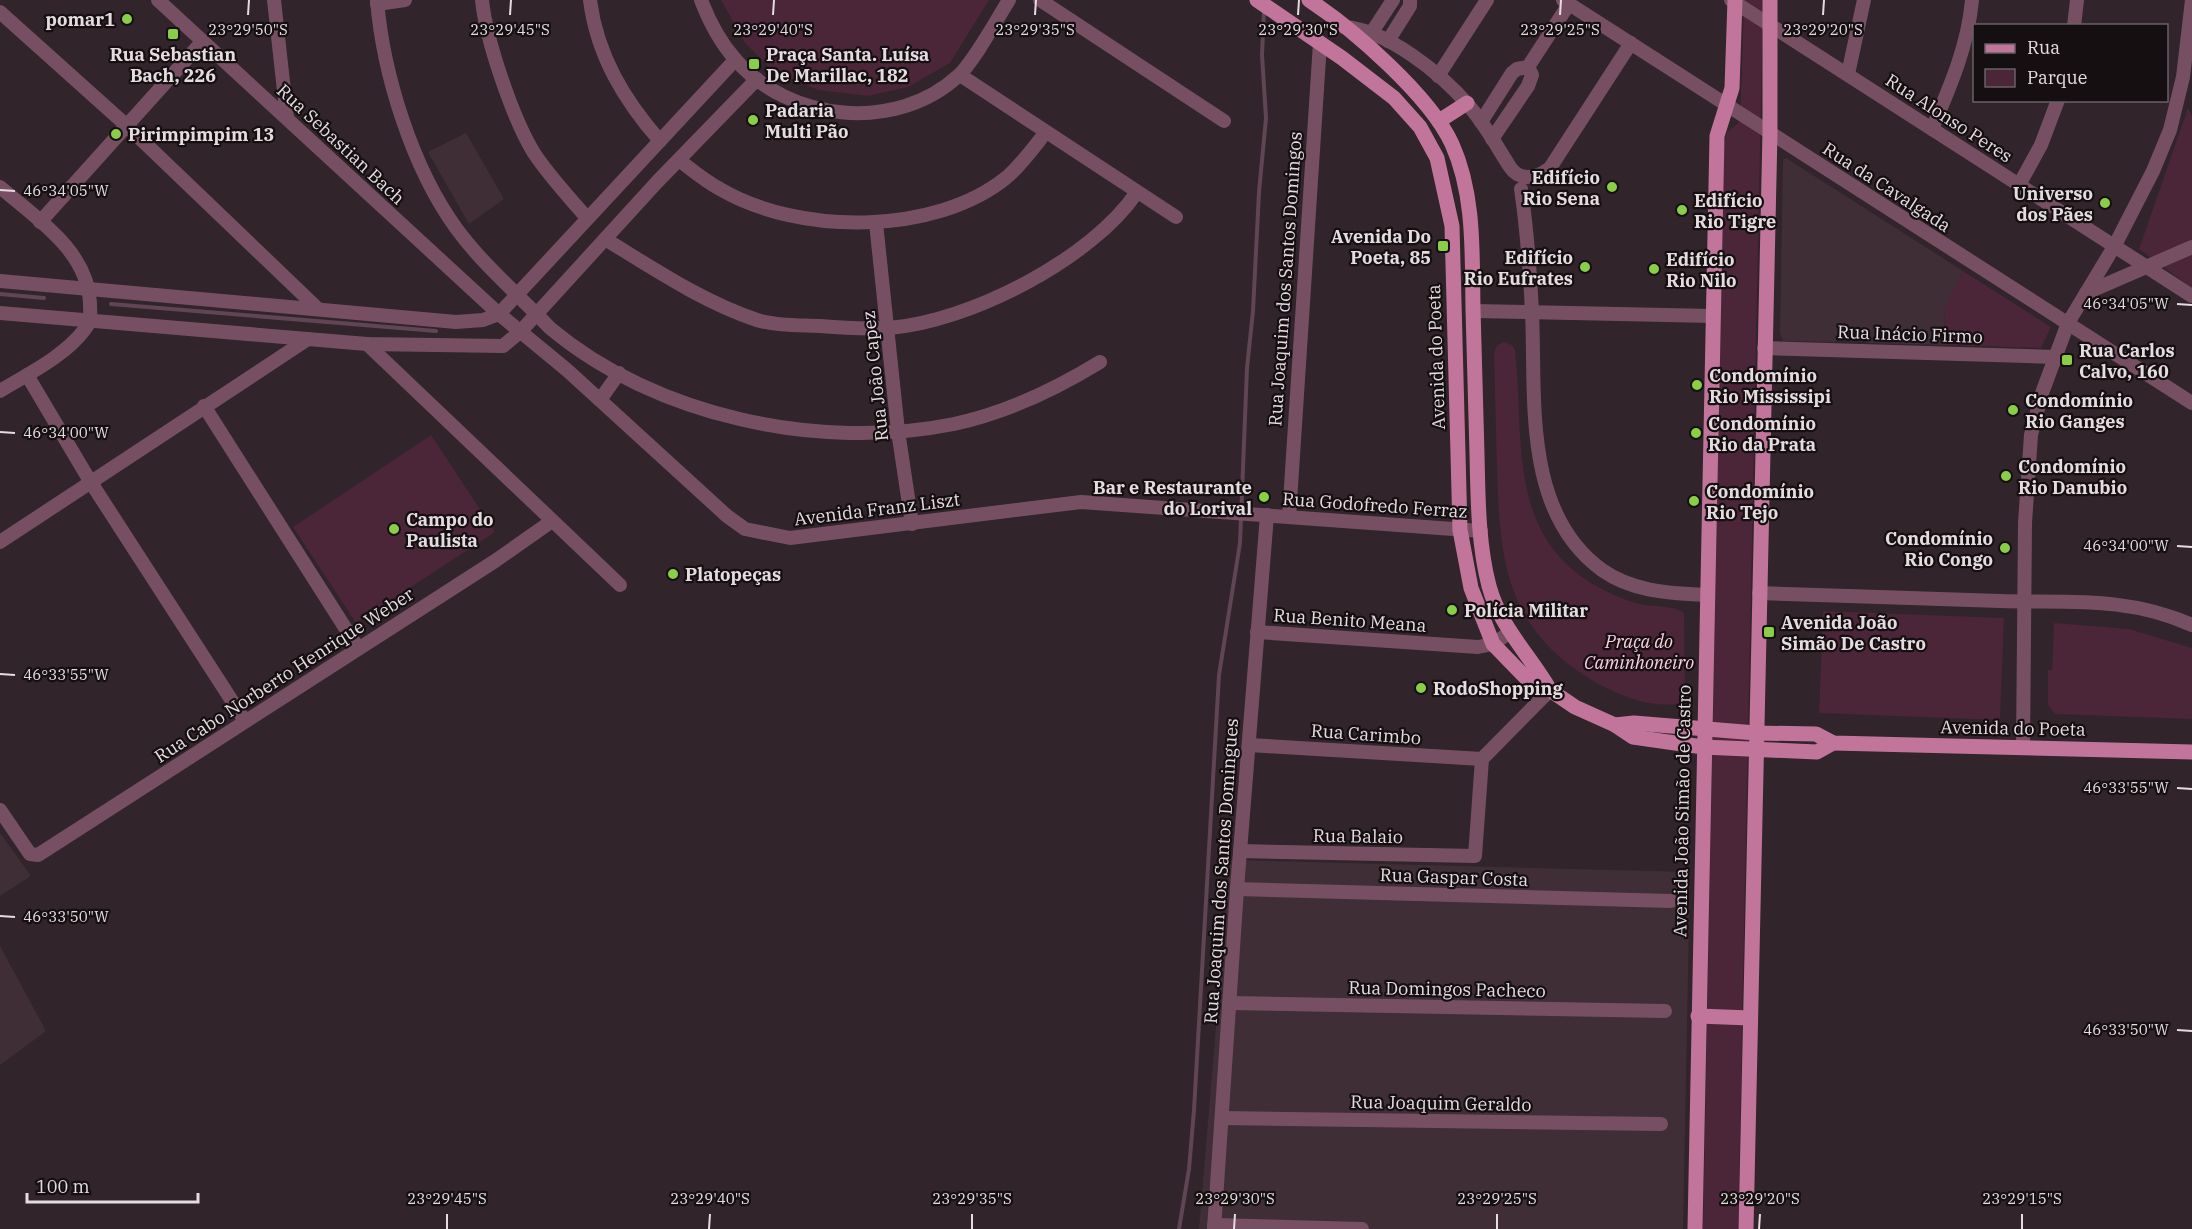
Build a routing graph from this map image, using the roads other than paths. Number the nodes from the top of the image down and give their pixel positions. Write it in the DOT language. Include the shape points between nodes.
graph roads {
  1 [pos="158,0"];
  2 [pos="274,0"];
  3 [pos="405,0"];
  4 [pos="482,0"];
  5 [pos="590,0"];
  6 [pos="701,0"];
  7 [pos="1009,0"];
  8 [pos="1040,0"];
  9 [pos="1394,0"];
  10 [pos="1410,0"];
  11 [pos="1487,0"];
  12 [pos="1494,0"];
  13 [pos="1770,0"];
  14 [pos="1864,0"];
  15 [pos="1972,0"];
  16 [pos="2077,0"];
  17 [pos="2192,0"];
  18 [pos="1314,1"];
  19 [pos="1734,1"];
  20 [pos="377,2"];
  21 [pos="1566,2"];
  22 [pos="1263,4"];
  23 [pos="0,12"];
  24 [pos="2074,24"];
  25 [pos="1770,26"];
  26 [pos="1344,27"];
  27 [pos="1372,32"];
  28 [pos="1388,41"];
  29 [pos="202,42"];
  30 [pos="1320,43"];
  31 [pos="1631,43"];
  32 [pos="735,60"];
  33 [pos="1528,67"];
  34 [pos="1848,74"];
  35 [pos="960,75"];
  36 [pos="1438,76"];
  37 [pos="2183,77"];
  38 [pos="757,79"];
  39 [pos="2192,97"];
  40 [pos="2057,102"];
  41 [pos="1467,103"];
  42 [pos="1727,104"];
  43 [pos="287,117"];
  44 [pos="1224,121"];
  45 [pos="1439,122"];
  46 [pos="1481,122"];
  47 [pos="126,126"];
  48 [pos="1932,129"];
  49 [pos="1046,132"];
  50 [pos="1770,132"];
  51 [pos="1492,139"];
  52 [pos="660,141"];
  53 [pos="679,160"];
  54 [pos="2019,185"];
  55 [pos="0,187"];
  56 [pos="1521,189"];
  57 [pos="1137,192"];
  58 [pos="1176,217"];
  59 [pos="587,218"];
  60 [pos="40,222"];
  61 [pos="876,223"];
  62 [pos="605,239"];
  63 [pos="2115,245"];
  64 [pos="2192,247"];
  65 [pos="2147,267"];
  66 [pos="0,281"];
  67 [pos="89,289"];
  68 [pos="517,293"];
  69 [pos="2086,293"];
  70 [pos="2192,296"];
  71 [pos="317,308"];
  72 [pos="1532,310"];
  73 [pos="1473,311"];
  74 [pos="536,313"];
  75 [pos="0,314"];
  76 [pos="499,314"];
  77 [pos="1713,316"];
  78 [pos="90,321"];
  79 [pos="2068,323"];
  80 [pos="889,328"];
  81 [pos="521,332"];
  82 [pos="308,339"];
  83 [pos="367,344"];
  84 [pos="1764,348"];
  85 [pos="2055,357"];
  86 [pos="1100,362"];
  87 [pos="619,373"];
  88 [pos="27,375"];
  89 [pos="0,391"];
  90 [pos="600,400"];
  91 [pos="2192,403"];
  92 [pos="204,406"];
  93 [pos="898,431"];
  94 [pos="90,481"];
  95 [pos="1264,515"];
  96 [pos="1289,517"];
  97 [pos="552,521"];
  98 [pos="912,524"];
  99 [pos="1460,530"];
  100 [pos="1481,531"];
  101 [pos="0,542"];
  102 [pos="620,585"];
  103 [pos="1759,593"];
  104 [pos="1706,595"];
  105 [pos="2025,602"];
  106 [pos="2192,625"];
  107 [pos="1257,632"];
  108 [pos="1509,633"];
  109 [pos="1493,644"];
  110 [pos="358,648"];
  111 [pos="1550,690"];
  112 [pos="245,722"];
  113 [pos="1615,725"];
  114 [pos="1704,729"];
  115 [pos="1756,733"];
  116 [pos="1833,743"];
  117 [pos="1248,745"];
  118 [pos="1703,747"];
  119 [pos="2023,748"];
  120 [pos="1756,750"];
  121 [pos="2192,752"];
  122 [pos="1482,759"];
  123 [pos="0,810"];
  124 [pos="1240,851"];
  125 [pos="1237,889"];
  126 [pos="1671,901"];
  127 [pos="1229,1003"];
  128 [pos="1665,1011"];
  129 [pos="1698,1016"];
  130 [pos="1750,1018"];
  131 [pos="1222,1118"];
  132 [pos="1660,1124"];
  133 [pos="1214,1227"];
  134 [pos="1362,1229"];
  135 [pos="1695,1229"];
  136 [pos="1746,1229"];
  1 -- 29 [label="street, Rua Sebastian Bach"];
  2 -- 43 [label="street"];
  3 -- 20 [label="street"];
  4 -- 59 [label="street" via="500,74 534,152"];
  5 -- 52 [label="street" via="613,75 639,117"];
  6 -- 32 [label="street" via="719,39"];
  7 -- 35 [label="street"];
  8 -- 44 [label="street"];
  9 -- 27 [label="street"];
  10 -- 28 [label="street"];
  11 -- 12 [label="street"];
  11 -- 36 [label="street"];
  13 -- 25 [label="main road"];
  14 -- 34 [label="street"];
  15 -- 48 [label="street" via="1965,44"];
  16 -- 24 [label="street"];
  17 -- 37 [label="street"];
  18 -- 26 [label="main road, Avenida do Poeta"];
  19 -- 25 [label="street, Rua Alonso Peres"];
  19 -- 42 [label="main road, Avenida João Simão de Castro" via="1732,88"];
  20 -- 68 [label="street" via="382,40 401,111 431,186 456,227"];
  21 -- 31 [label="street, Rua da Cavalgada"];
  21 -- 33 [label="street"];
  22 -- 30 [label="main road, Avenida do Poeta"];
  23 -- 47 [label="street"];
  25 -- 34 [label="street, Rua Alonso Peres"];
  25 -- 50 [label="main road"];
  26 -- 27 [label="street, Avenida do Poeta"];
  26 -- 45 [label="main road, Avenida do Poeta" via="1405,80"];
  27 -- 28 [label="street, Avenida do Poeta"];
  28 -- 36 [label="street, Avenida do Poeta"];
  29 -- 43 [label="street, Rua Sebastian Bach"];
  29 -- 47 [label="street"];
  30 -- 96 [label="street, Rua Joaquim dos Santos Domingos"];
  30 -- 99 [label="main road, Avenida do Poeta" via="1376,83 1413,118 1429,140 1443,177 1452,226"];
  31 -- 42 [label="street, Rua da Cavalgada"];
  31 -- 51 [label="street, Avenida do Poeta" via="1550,168 1529,177 1514,174"];
  32 -- 38 [label="street"];
  32 -- 52 [label="street"];
  33 -- 46 [label="street" via="1512,73"];
  33 -- 51 [label="street" via="1532,75 1528,86"];
  34 -- 48 [label="street, Rua Alonso Peres"];
  35 -- 38 [label="street" via="922,100 880,113 834,112 812,106"];
  35 -- 49 [label="street"];
  36 -- 41 [label="street, Avenida do Poeta"];
  37 -- 39 [label="street"];
  37 -- 63 [label="street" via="2170,130"];
  38 -- 53 [label="street"];
  40 -- 54 [label="street" via="2041,145"];
  41 -- 45 [label="main road"];
  41 -- 46 [label="street, Avenida do Poeta"];
  42 -- 50 [label="street, Rua da Cavalgada"];
  42 -- 77 [label="main road, Avenida João Simão de Castro" via="1717,136"];
  43 -- 76 [label="street, Rua Sebastian Bach"];
  45 -- 73 [label="main road, Avenida do Poeta" via="1451,144 1467,195"];
  46 -- 51 [label="street, Avenida do Poeta"];
  47 -- 60 [label="street"];
  47 -- 71 [label="street"];
  48 -- 54 [label="street, Rua Alonso Peres"];
  49 -- 57 [label="street"];
  49 -- 61 [label="street" via="1006,177 977,195 937,212"];
  50 -- 79 [label="street, Rua da Cavalgada"];
  50 -- 84 [label="main road"];
  52 -- 59 [label="street"];
  53 -- 61 [label="street" via="720,190 777,213"];
  53 -- 62 [label="street"];
  54 -- 63 [label="street, Rua Alonso Peres"];
  55 -- 60 [label="street"];
  56 -- 72 [label="street"];
  57 -- 58 [label="street"];
  57 -- 80 [label="street" via="1087,244 1016,289 975,307"];
  59 -- 68 [label="street"];
  60 -- 67 [label="street" via="71,252"];
  61 -- 80 [label="street, Rua João Capez"];
  62 -- 74 [label="street"];
  62 -- 80 [label="street" via="700,296 759,320 802,326"];
  63 -- 65 [label="street, Rua Alonso Peres"];
  63 -- 69 [label="street"];
  64 -- 65 [label="street"];
  65 -- 69 [label="street"];
  65 -- 70 [label="street, Rua Alonso Peres"];
  66 -- 67 [label="street"];
  67 -- 71 [label="street"];
  67 -- 78 [label="street"];
  68 -- 74 [label="street"];
  68 -- 76 [label="street"];
  69 -- 79 [label="street"];
  71 -- 76 [label="street" via="456,322"];
  72 -- 73 [label="street"];
  72 -- 77 [label="street"];
  72 -- 104 [label="street" via="1538,442 1545,481 1565,531 1602,570 1629,583 1654,592"];
  73 -- 100 [label="main road, Avenida do Poeta"];
  74 -- 81 [label="street"];
  74 -- 87 [label="street" via="562,339"];
  75 -- 78 [label="street"];
  76 -- 81 [label="street, Avenida Franz Liszt"];
  77 -- 104 [label="main road, Avenida João Simão de Castro"];
  78 -- 82 [label="street"];
  78 -- 88 [label="street" via="78,337"];
  79 -- 85 [label="street"];
  79 -- 91 [label="street, Rua da Cavalgada"];
  80 -- 93 [label="street, Rua João Capez"];
  81 -- 83 [label="street" via="503,346"];
  81 -- 90 [label="street, Avenida Franz Liszt"];
  82 -- 83 [label="street"];
  82 -- 92 [label="street"];
  83 -- 97 [label="street"];
  84 -- 85 [label="street, Rua Inácio Firmo"];
  84 -- 103 [label="main road"];
  85 -- 105 [label="street" via="2028,453"];
  86 -- 93 [label="street" via="1064,384 998,410 955,423"];
  87 -- 90 [label="street"];
  87 -- 93 [label="street" via="643,386 747,423 832,433"];
  88 -- 89 [label="street"];
  88 -- 94 [label="street"];
  90 -- 98 [label="street, Avenida Franz Liszt" via="745,529 790,538"];
  92 -- 94 [label="street"];
  92 -- 110 [label="street"];
  93 -- 98 [label="street, Rua João Capez"];
  94 -- 101 [label="street"];
  94 -- 112 [label="street"];
  95 -- 96 [label="street, Rua Godofredo Ferraz"];
  95 -- 98 [label="street, Avenida Franz Liszt" via="1081,502"];
  95 -- 107 [label="street, Rua Joaquim dos Santos Domingues"];
  96 -- 99 [label="street, Rua Godofredo Ferraz"];
  97 -- 102 [label="street"];
  97 -- 110 [label="street, Rua Cabo Norberto Henrique Weber"];
  99 -- 100 [label="street, Rua Godofredo Ferraz"];
  99 -- 109 [label="main road, Avenida do Poeta" via="1471,588"];
  100 -- 108 [label="main road, Avenida do Poeta" via="1488,584"];
  103 -- 105 [label="street"];
  103 -- 115 [label="main road"];
  104 -- 114 [label="main road, Avenida João Simão de Castro"];
  105 -- 106 [label="street" via="2123,604 2152,609"];
  105 -- 119 [label="street"];
  107 -- 109 [label="street, Rua Benito Meana" via="1478,647"];
  107 -- 117 [label="street, Rua Joaquim dos Santos Domingues"];
  108 -- 109 [label="street"];
  108 -- 111 [label="main road, Avenida do Poeta"];
  109 -- 111 [label="main road, Avenida do Poeta" via="1530,682"];
  110 -- 112 [label="street, Rua Cabo Norberto Henrique Weber"];
  111 -- 113 [label="main road, Avenida do Poeta" via="1575,707"];
  111 -- 122 [label="street"];
  112 -- 123 [label="street, Rua Cabo Norberto Henrique Weber" via="42,853 33,855"];
  113 -- 114 [label="main road, Avenida do Poeta"];
  113 -- 118 [label="main road, Avenida do Poeta" via="1633,737"];
  114 -- 115 [label="main road, Avenida do Poeta"];
  114 -- 118 [label="main road, Avenida João Simão de Castro"];
  115 -- 116 [label="main road, Avenida do Poeta" via="1816,734"];
  115 -- 120 [label="main road"];
  116 -- 119 [label="main road, Avenida do Poeta"];
  116 -- 120 [label="main road, Avenida do Poeta" via="1817,752"];
  117 -- 122 [label="street, Rua Carimbo"];
  117 -- 124 [label="street, Rua Joaquim dos Santos Domingues"];
  118 -- 120 [label="main road, Avenida do Poeta"];
  118 -- 129 [label="main road, Avenida João Simão de Castro"];
  119 -- 121 [label="main road, Avenida do Poeta"];
  120 -- 130 [label="main road"];
  122 -- 124 [label="street, Rua Balaio" via="1475,856"];
  124 -- 125 [label="street, Rua Joaquim dos Santos Domingues"];
  125 -- 126 [label="street, Rua Gaspar Costa"];
  125 -- 127 [label="street, Rua Joaquim dos Santos Domingues"];
  127 -- 128 [label="street, Rua Domingos Pacheco"];
  127 -- 131 [label="street, Rua Joaquim dos Santos Domingues"];
  129 -- 130 [label="main road"];
  129 -- 135 [label="main road, Avenida João Simão de Castro"];
  130 -- 136 [label="main road"];
  131 -- 132 [label="street, Rua Joaquim Geraldo"];
  131 -- 133 [label="street, Rua Joaquim dos Santos Domingues"];
  133 -- 134 [label="street"];
}
